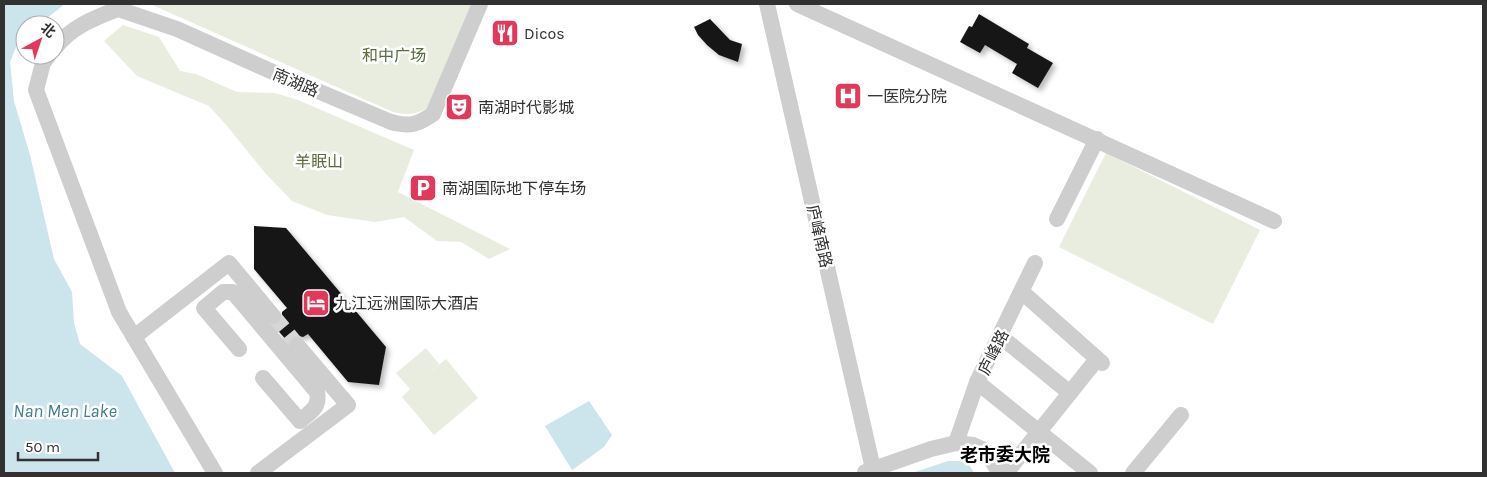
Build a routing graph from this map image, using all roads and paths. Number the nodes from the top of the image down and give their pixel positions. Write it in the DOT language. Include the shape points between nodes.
graph roads {
  1 [pos="480,4"];
  2 [pos="767,4"];
  3 [pos="797,4"];
  4 [pos="65,37"];
  5 [pos="42,65"];
  6 [pos="1097,139"];
  7 [pos="1057,219"];
  8 [pos="1274,221"];
  9 [pos="1035,263"];
  10 [pos="239,287"];
  11 [pos="1022,292"];
  12 [pos="274,316"];
  13 [pos="1000,336"];
  14 [pos="134,337"];
  15 [pos="298,345"];
  16 [pos="239,349"];
  17 [pos="263,378"];
  18 [pos="978,382"];
  19 [pos="323,387"];
  20 [pos="1070,393"];
  21 [pos="1181,415"];
  22 [pos="1040,432"];
  23 [pos="956,443"];
  24 [pos="870,472"];
  25 [pos="215,473"];
  26 [pos="258,473"];
  27 [pos="1000,473"];
  28 [pos="1006,473"];
  29 [pos="1090,473"];
  30 [pos="1133,473"];
  1 -- 4 [label="street, 南湖路" via="433,114 413,124 403,125 275,74 177,29 118,9 84,22"];
  2 -- 24 [label="street, 庐峰南路"];
  3 -- 6 [label="street"];
  5 -- 14 [label="street" via="36,90 119,312"];
  6 -- 7 [label="street"];
  6 -- 8 [label="street"];
  9 -- 11 [label="street, 庐峰路"];
  10 -- 12 [label="street"];
  10 -- 14 [label="street" via="229,264"];
  10 -- 16 [label="street" via="223,292 204,308"];
  10 -- 19 [label="street"];
  11 -- 13 [label="street, 庐峰路"];
  11 -- 20 [label="street" via="1100,361"];
  13 -- 18 [label="street, 庐峰路"];
  13 -- 20 [label="street"];
  14 -- 25 [label="street"];
  15 -- 19 [label="street"];
  17 -- 19 [label="street" via="300,421 316,407"];
  18 -- 22 [label="street"];
  18 -- 23 [label="street, 庐峰路"];
  19 -- 26 [label="street" via="348,405"];
  20 -- 22 [label="street"];
  21 -- 30 [label="street"];
  22 -- 28 [label="street"];
  22 -- 29 [label="street"];
  23 -- 24 [label="street"];
  23 -- 27 [label="street" via="973,445 986,452"];
}
